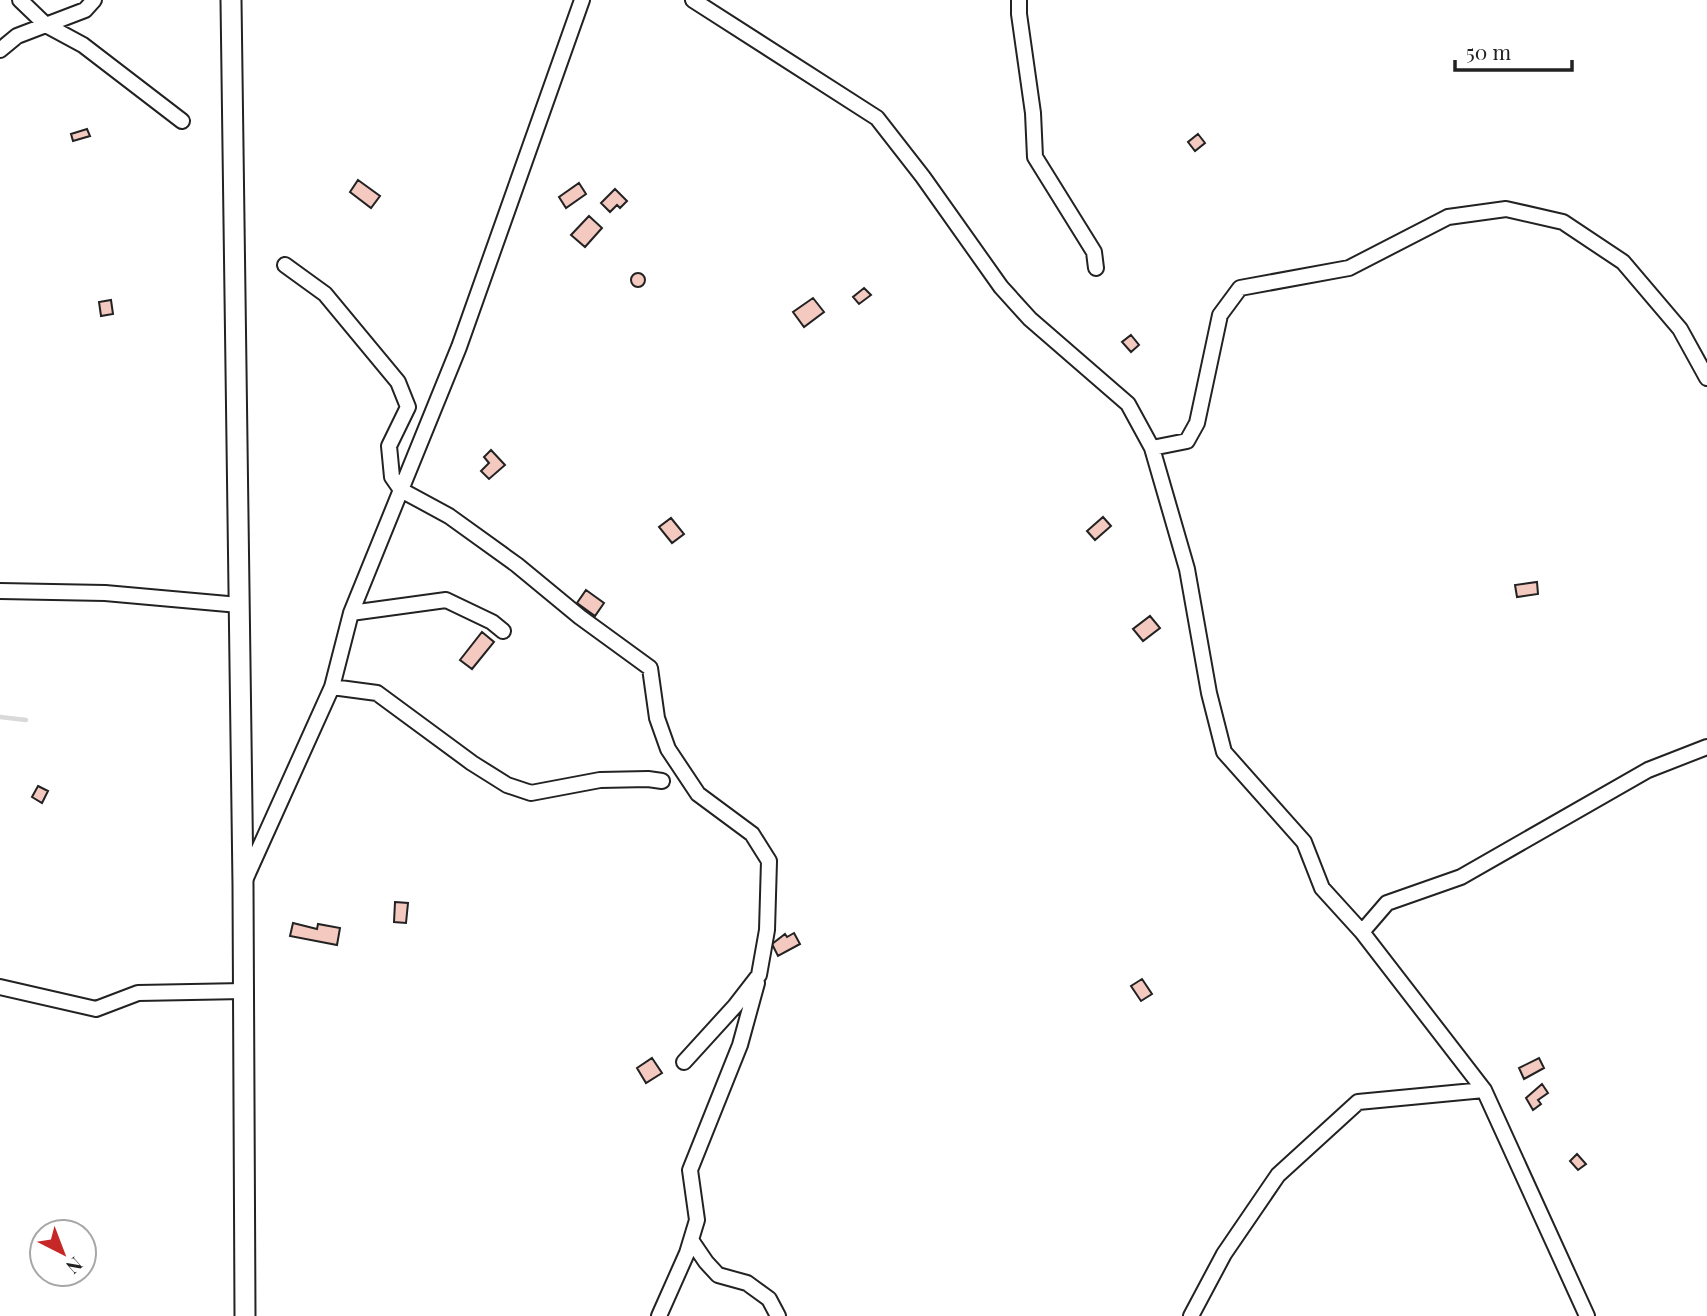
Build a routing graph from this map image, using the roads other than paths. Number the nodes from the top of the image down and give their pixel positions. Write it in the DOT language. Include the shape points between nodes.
graph roads {
  1 [pos="20,0"];
  2 [pos="94,0"];
  3 [pos="231,0"];
  4 [pos="582,0"];
  5 [pos="693,0"];
  6 [pos="1019,0"];
  7 [pos="46,25"];
  8 [pos="0,50"];
  9 [pos="182,121"];
  10 [pos="285,265"];
  11 [pos="1096,268"];
  12 [pos="1707,377"];
  13 [pos="1152,448"];
  14 [pos="401,490"];
  15 [pos="0,591"];
  16 [pos="239,605"];
  17 [pos="351,613"];
  18 [pos="503,631"];
  19 [pos="332,687"];
  20 [pos="1707,747"];
  21 [pos="662,781"];
  22 [pos="243,885"];
  23 [pos="1362,932"];
  24 [pos="759,975"];
  25 [pos="0,987"];
  26 [pos="244,991"];
  27 [pos="684,1062"];
  28 [pos="1484,1090"];
  29 [pos="691,1240"];
  30 [pos="245,1316"];
  31 [pos="659,1316"];
  32 [pos="778,1316"];
  33 [pos="1191,1316"];
  34 [pos="1587,1316"];
  1 -- 7 [label="street"];
  2 -- 7 [label="street" via="85,10"];
  3 -- 16 [label="main road"];
  4 -- 14 [label="street" via="459,347"];
  5 -- 13 [label="street" via="877,118 1001,287 1030,319 1128,404"];
  6 -- 11 [label="street" via="1035,157 1094,252"];
  7 -- 8 [label="street" via="17,36"];
  7 -- 9 [label="street" via="83,45"];
  10 -- 14 [label="street" via="326,294 398,382 408,407 389,446 393,477"];
  12 -- 13 [label="street" via="1680,330 1623,261 1563,222 1506,209 1448,216 1349,268 1240,288 1220,315 1197,424 1187,441"];
  13 -- 23 [label="street" via="1187,569 1224,752 1304,842 1322,888"];
  14 -- 17 [label="street"];
  14 -- 24 [label="street" via="449,516 650,667 657,718 668,749 698,794 752,834 769,861 767,930"];
  15 -- 16 [label="street" via="105,593"];
  16 -- 22 [label="main road"];
  17 -- 18 [label="street" via="446,600"];
  17 -- 19 [label="street"];
  19 -- 21 [label="street" via="377,693 507,785 531,793 600,780"];
  19 -- 22 [label="street"];
  20 -- 23 [label="street" via="1648,770 1461,877 1387,903"];
  22 -- 26 [label="main road"];
  23 -- 28 [label="street"];
  24 -- 27 [label="street"];
  24 -- 29 [label="street" via="740,1045 690,1170 697,1220"];
  25 -- 26 [label="street" via="96,1009 138,993"];
  26 -- 30 [label="main road"];
  28 -- 33 [label="street" via="1358,1102 1278,1175 1224,1254"];
  28 -- 34 [label="street"];
  29 -- 31 [label="street"];
  29 -- 32 [label="street" via="718,1275 747,1283 769,1299"];
}
